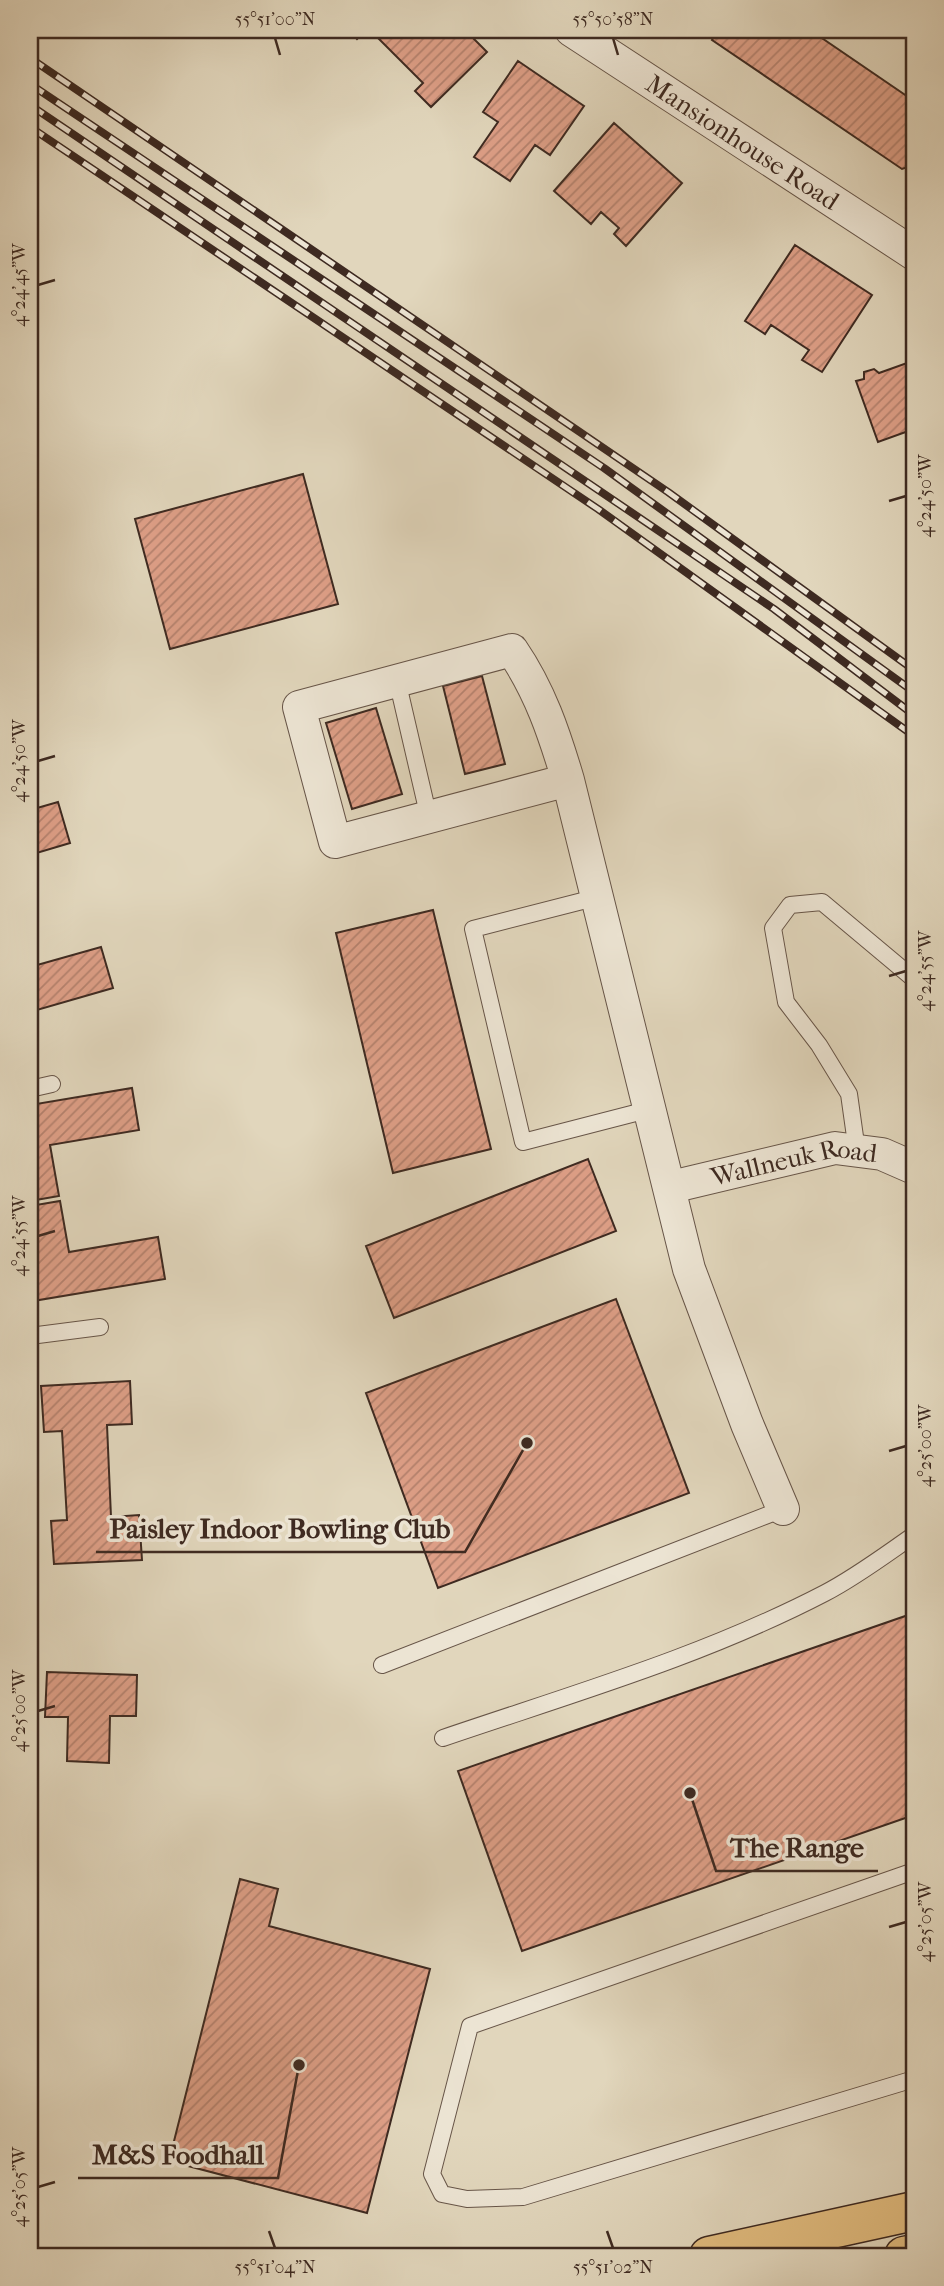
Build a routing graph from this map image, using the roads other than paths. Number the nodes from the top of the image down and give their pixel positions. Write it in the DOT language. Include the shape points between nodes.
graph roads {
  1 [pos="571,30"];
  2 [pos="914,254"];
  3 [pos="397,680"];
  4 [pos="568,780"];
  5 [pos="429,818"];
  6 [pos="598,897"];
  7 [pos="914,979"];
  8 [pos="51,1084"];
  9 [pos="30,1089"];
  10 [pos="651,1109"];
  11 [pos="857,1151"];
  12 [pos="914,1168"];
  13 [pos="671,1187"];
  14 [pos="100,1327"];
  15 [pos="30,1336"];
  16 [pos="783,1509"];
  17 [pos="914,1535"];
  18 [pos="382,1665"];
  19 [pos="443,1738"];
  20 [pos="914,1871"];
  21 [pos="914,2079"];
  22 [pos="914,2211"];
  23 [pos="914,2254"];
  24 [pos="709,2256"];
  25 [pos="904,2256"];
  1 -- 2 [label="street, Mansionhouse Road"];
  3 -- 4 [label="street" via="512,650 548,714"];
  3 -- 5 [label="lane"];
  3 -- 5 [label="street" via="299,706 335,842"];
  4 -- 5 [label="street"];
  4 -- 6 [label="street"];
  6 -- 10 [label="street"];
  6 -- 10 [label="lane" via="473,929 523,1142"];
  7 -- 11 [label="lane" via="822,902 790,905 773,928 786,1002 849,1094"];
  8 -- 9 [label="lane"];
  10 -- 13 [label="street"];
  11 -- 12 [label="street, Wallneuk Road" via="882,1154"];
  11 -- 13 [label="street, Wallneuk Road" via="835,1148"];
  13 -- 16 [label="street" via="689,1269"];
  14 -- 15 [label="lane"];
  16 -- 18 [label="lane"];
  17 -- 19 [label="lane" via="828,1592 757,1626"];
  20 -- 21 [label="lane" via="470,2026 432,2174 442,2194 467,2199 523,2197"];
  22 -- 24 [label="main road"];
  23 -- 25 [label="main road"];
}
